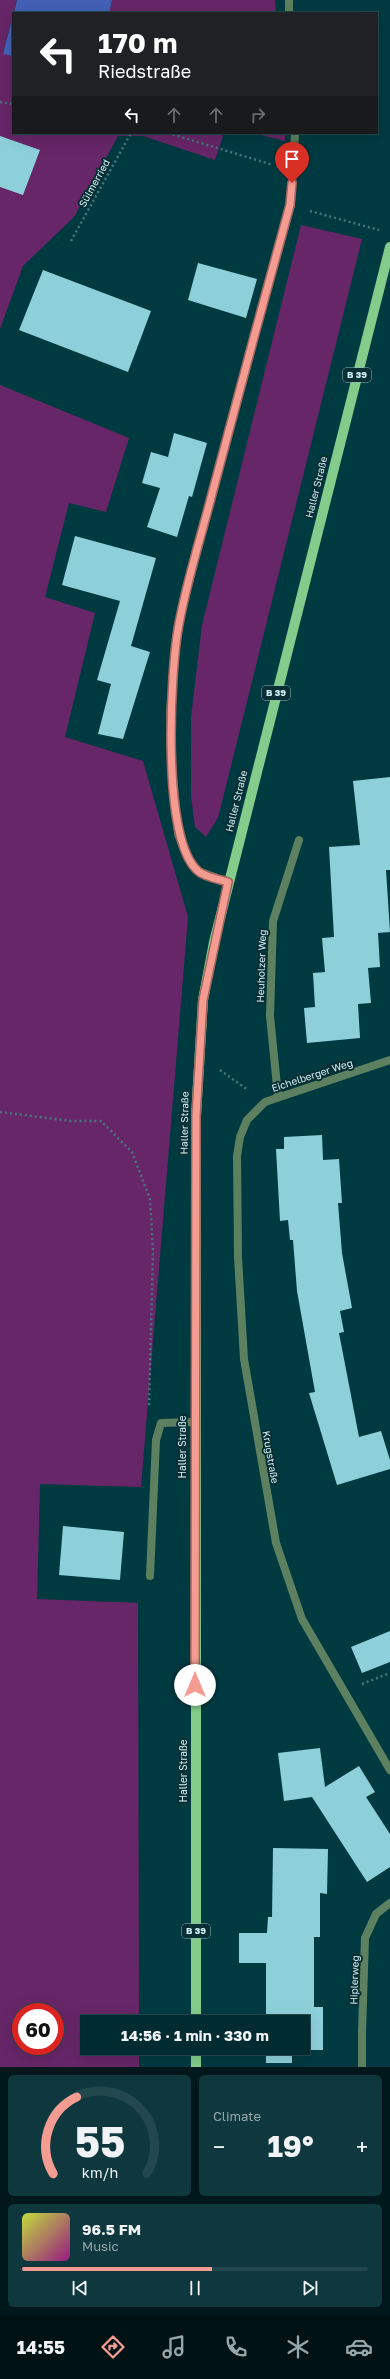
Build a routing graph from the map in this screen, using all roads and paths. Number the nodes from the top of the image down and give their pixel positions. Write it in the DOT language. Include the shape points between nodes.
graph roads {
  1 [pos="289,0"];
  2 [pos="289,12"];
  3 [pos="0,102"];
  4 [pos="12,104"];
  5 [pos="130,134"];
  6 [pos="171,134"];
  7 [pos="295,134"];
  8 [pos="294,172"];
  9 [pos="290,205"];
  10 [pos="382,231"];
  11 [pos="71,241"];
  12 [pos="390,247"];
  13 [pos="299,840"];
  14 [pos="228,882"];
  15 [pos="390,1060"];
  16 [pos="217,1068"];
  17 [pos="278,1096"];
  18 [pos="265,1102"];
  19 [pos="0,1112"];
  20 [pos="247,1120"];
  21 [pos="194,1422"];
  22 [pos="161,1423"];
  23 [pos="150,1576"];
  24 [pos="390,1673"];
  25 [pos="342,1691"];
  26 [pos="390,1770"];
  27 [pos="390,1903"];
  28 [pos="196,2015"];
  29 [pos="196,2055"];
  30 [pos="196,2067"];
  31 [pos="362,2067"];
  1 -- 2 [label="street"];
  3 -- 4 [label="path"];
  5 -- 11 [label="path, Sülmerried"];
  6 -- 8 [label="path"];
  7 -- 8 [label="street"];
  8 -- 9 [label="street"];
  9 -- 10 [label="path"];
  9 -- 14 [label="street" via="178,624 171,705 178,834 186,854 198,871"];
  12 -- 14 [label="main road, Haller Straße / B 39"];
  13 -- 17 [label="street, Heuholzer Weg" via="273,921 270,1016"];
  14 -- 21 [label="main road, Haller Straße / B 39" via="203,1000 199,1045 196,1116"];
  15 -- 17 [label="street, Eichelberger Weg"];
  16 -- 18 [label="path"];
  17 -- 18 [label="street, Eichelberger Weg"];
  18 -- 20 [label="street, Eichelberger Weg"];
  19 -- 22 [label="path" via="100,1121 132,1152 150,1199 153,1251 149,1411"];
  20 -- 25 [label="street, Krugstraße" via="240,1137 237,1156 238,1256 244,1359 276,1542 302,1619"];
  21 -- 22 [label="street"];
  21 -- 28 [label="main road, Haller Straße / B 39"];
  22 -- 23 [label="street" via="156,1440"];
  24 -- 25 [label="path"];
  25 -- 26 [label="street, Krugstraße"];
  27 -- 31 [label="street, Hiplerweg" via="376,1914 366,1938"];
  29 -- 30 [label="main road"];
}
